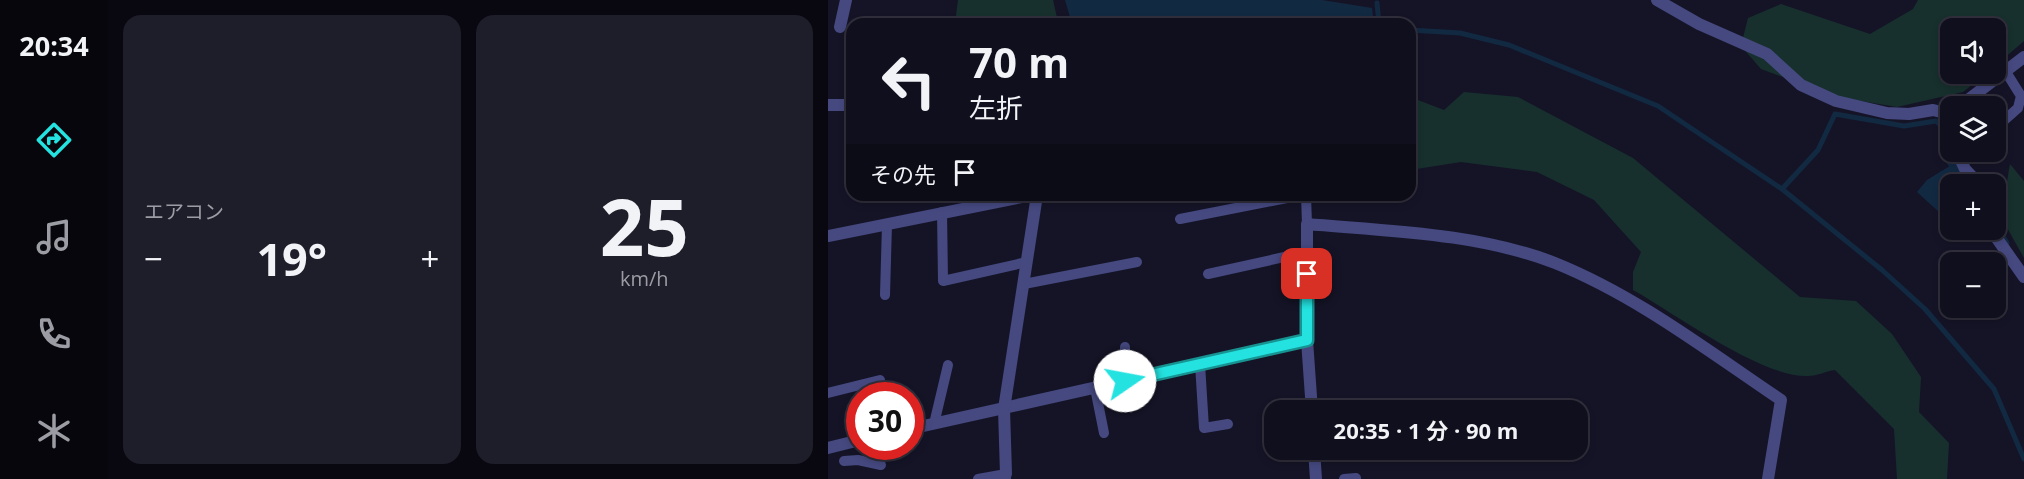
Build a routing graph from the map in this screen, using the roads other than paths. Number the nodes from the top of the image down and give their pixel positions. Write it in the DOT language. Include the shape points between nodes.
graph roads {
  1 [pos="846,0"];
  2 [pos="1657,0"];
  3 [pos="840,27"];
  4 [pos="2024,57"];
  5 [pos="2006,72"];
  6 [pos="1990,84"];
  7 [pos="1974,96"];
  8 [pos="828,105"];
  9 [pos="846,105"];
  10 [pos="1940,113"];
  11 [pos="2006,118"];
  12 [pos="1000,201"];
  13 [pos="1036,201"];
  14 [pos="1273,201"];
  15 [pos="1305,201"];
  16 [pos="942,212"];
  17 [pos="1180,219"];
  18 [pos="887,224"];
  19 [pos="1307,224"];
  20 [pos="828,236"];
  21 [pos="1998,240"];
  22 [pos="1307,252"];
  23 [pos="1027,262"];
  24 [pos="1137,262"];
  25 [pos="1208,274"];
  26 [pos="2024,277"];
  27 [pos="1024,284"];
  28 [pos="885,295"];
  29 [pos="1307,340"];
  30 [pos="1125,347"];
  31 [pos="1200,364"];
  32 [pos="948,365"];
  33 [pos="880,380"];
  34 [pos="1125,381"];
  35 [pos="1095,388"];
  36 [pos="828,393"];
  37 [pos="1311,400"];
  38 [pos="1004,409"];
  39 [pos="934,424"];
  40 [pos="1228,424"];
  41 [pos="924,426"];
  42 [pos="1104,433"];
  43 [pos="846,444"];
  44 [pos="828,448"];
  45 [pos="858,460"];
  46 [pos="1315,460"];
  47 [pos="844,461"];
  48 [pos="881,465"];
  49 [pos="1006,477"];
  50 [pos="1356,478"];
  51 [pos="978,479"];
  52 [pos="1316,479"];
  53 [pos="1344,479"];
  54 [pos="1768,479"];
  1 -- 3 [label="street"];
  2 -- 10 [label="street" via="1699,24 1767,54 1801,85 1836,101 1887,112"];
  4 -- 5 [label="street"];
  5 -- 11 [label="lane" via="2020,96 2018,108"];
  6 -- 7 [label="street"];
  8 -- 9 [label="street"];
  12 -- 16 [label="street"];
  13 -- 23 [label="street"];
  14 -- 17 [label="lane"];
  15 -- 19 [label="lane"];
  16 -- 18 [label="street"];
  16 -- 23 [label="lane" via="943,281"];
  18 -- 20 [label="street"];
  18 -- 28 [label="lane"];
  19 -- 22 [label="street"];
  19 -- 54 [label="street" via="1389,231 1501,248 1553,263 1646,308 1781,400"];
  21 -- 26 [label="street"];
  22 -- 25 [label="lane"];
  22 -- 29 [label="street"];
  23 -- 27 [label="street"];
  24 -- 27 [label="lane"];
  27 -- 38 [label="street"];
  29 -- 31 [label="street"];
  29 -- 37 [label="street"];
  30 -- 34 [label="lane"];
  31 -- 34 [label="street"];
  31 -- 40 [label="lane" via="1204,428"];
  32 -- 39 [label="lane"];
  33 -- 36 [label="lane"];
  34 -- 35 [label="street"];
  35 -- 38 [label="street"];
  35 -- 42 [label="lane"];
  38 -- 39 [label="street"];
  38 -- 49 [label="street"];
  39 -- 41 [label="street"];
  43 -- 44 [label="street"];
  45 -- 47 [label="lane"];
  45 -- 48 [label="lane"];
  46 -- 52 [label="street"];
  49 -- 51 [label="lane"];
  50 -- 53 [label="lane"];
}
